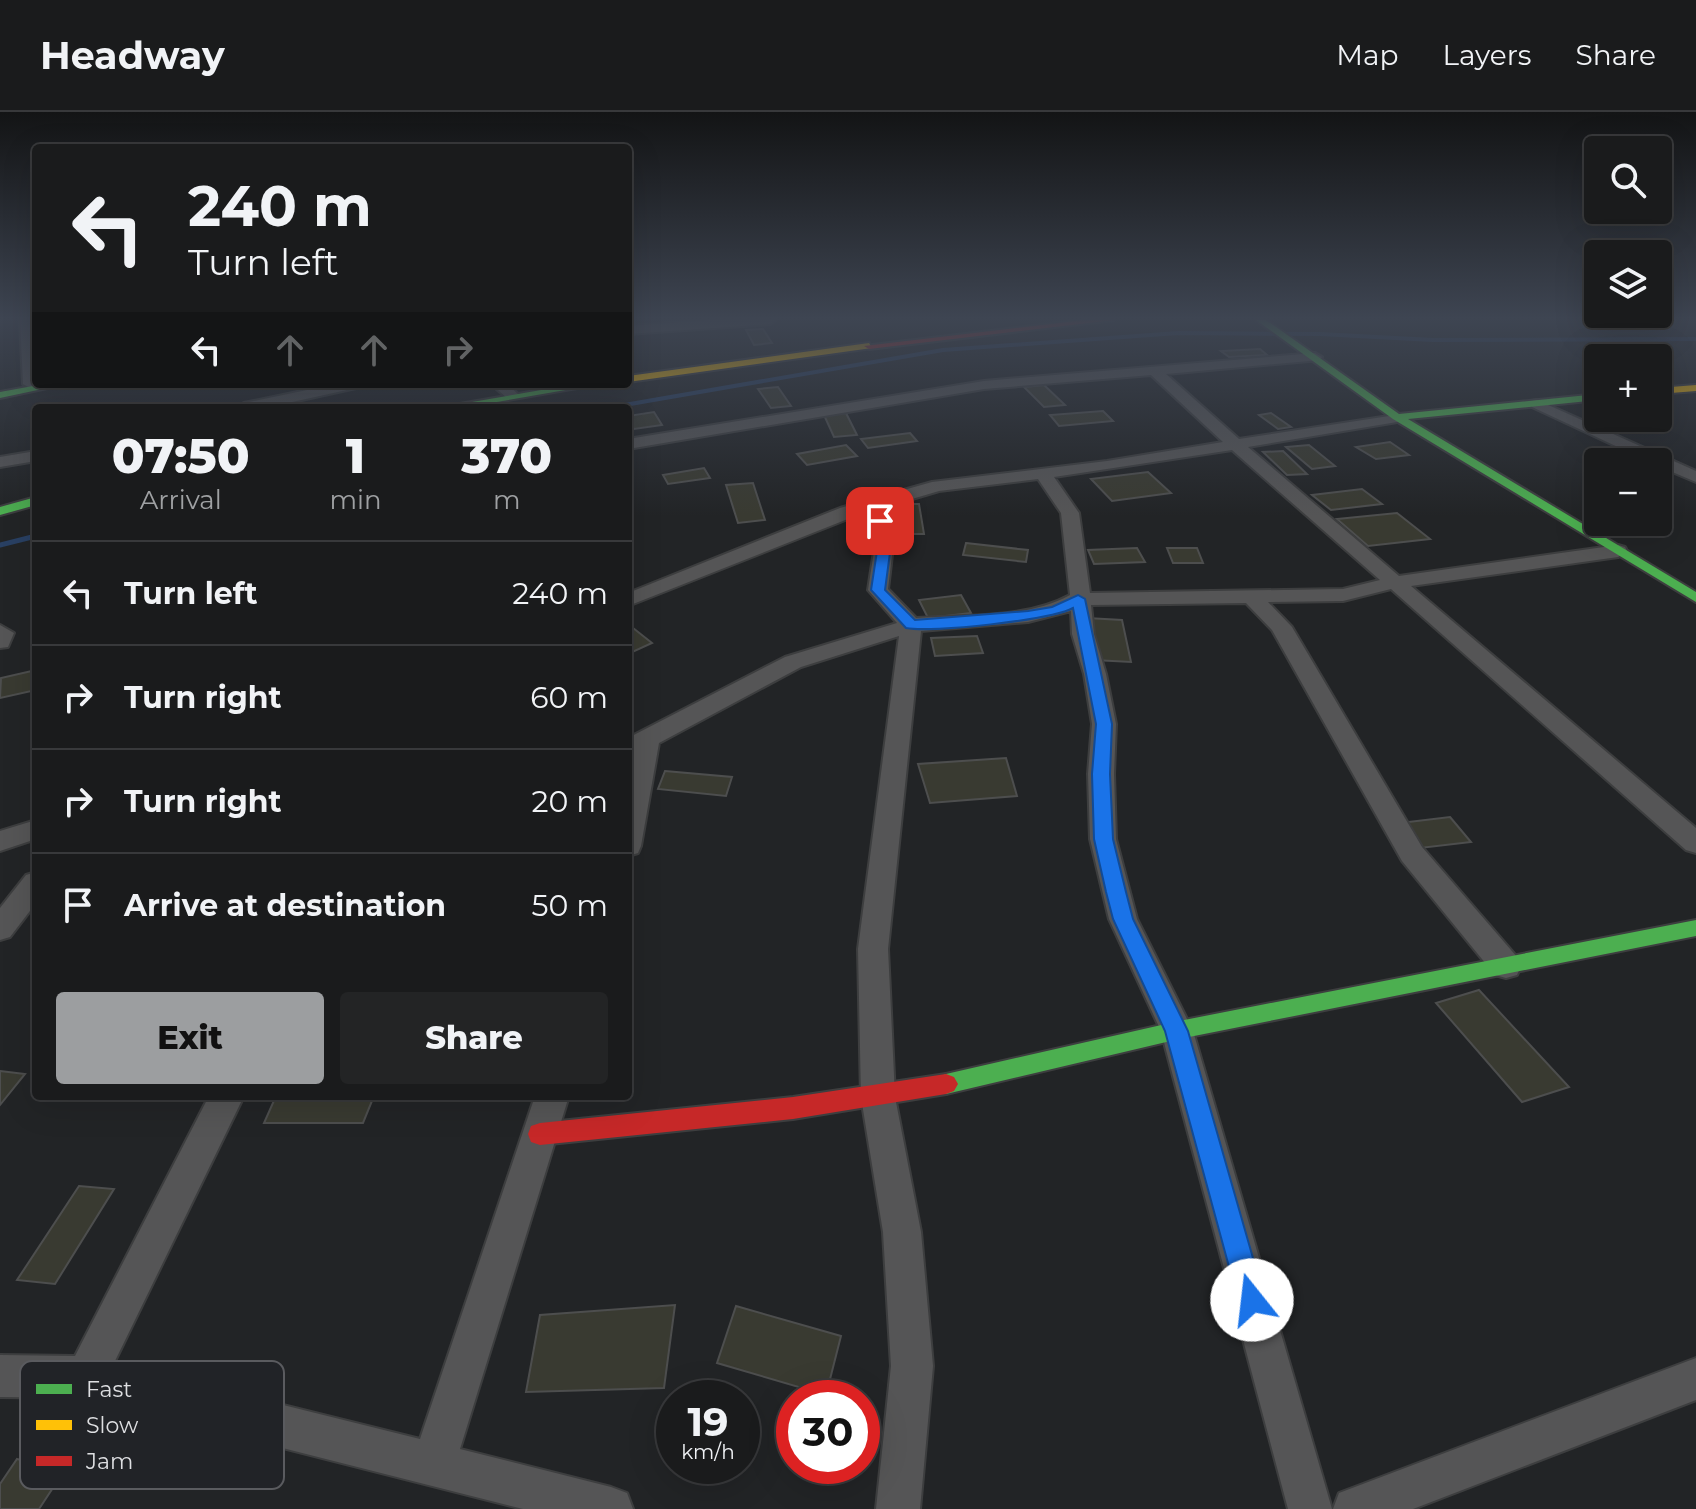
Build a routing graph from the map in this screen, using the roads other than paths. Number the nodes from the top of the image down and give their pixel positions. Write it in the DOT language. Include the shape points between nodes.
graph roads {
  1 [pos="25,385"];
  2 [pos="983,385"];
  3 [pos="1171,385"];
  4 [pos="1354,385"];
  5 [pos="32,388"];
  6 [pos="337,388"];
  7 [pos="535,388"];
  8 [pos="1696,388"];
  9 [pos="505,390"];
  10 [pos="1672,390"];
  11 [pos="0,392"];
  12 [pos="1584,399"];
  13 [pos="263,404"];
  14 [pos="456,404"];
  15 [pos="1537,404"];
  16 [pos="1397,417"];
  17 [pos="632,443"];
  18 [pos="1235,444"];
  19 [pos="32,457"];
  20 [pos="0,462"];
  21 [pos="1042,473"];
  22 [pos="1696,477"];
  23 [pos="32,502"];
  24 [pos="875,503"];
  25 [pos="0,511"];
  26 [pos="1618,551"];
  27 [pos="1397,582"];
  28 [pos="1252,597"];
  29 [pos="632,598"];
  30 [pos="1696,598"];
  31 [pos="1078,599"];
  32 [pos="911,625"];
  33 [pos="0,631"];
  34 [pos="0,642"];
  35 [pos="638,743"];
  36 [pos="632,805"];
  37 [pos="32,830"];
  38 [pos="0,841"];
  39 [pos="1696,843"];
  40 [pos="32,887"];
  41 [pos="1696,928"];
  42 [pos="0,929"];
  43 [pos="1506,966"];
  44 [pos="1177,1031"];
  45 [pos="878,1097"];
  46 [pos="225,1100"];
  47 [pos="551,1100"];
  48 [pos="540,1134"];
  49 [pos="94,1361"];
  50 [pos="0,1376"];
  51 [pos="20,1376"];
  52 [pos="1696,1379"];
  53 [pos="284,1426"];
  54 [pos="434,1464"];
  55 [pos="611,1509"];
  56 [pos="898,1509"];
  57 [pos="1310,1509"];
  58 [pos="1355,1509"];
  1 -- 11 [label="street"];
  2 -- 17 [label="street"];
  3 -- 18 [label="street"];
  4 -- 16 [label="street"];
  5 -- 11 [label="street"];
  6 -- 13 [label="street"];
  7 -- 9 [label="street"];
  8 -- 10 [label="street"];
  9 -- 14 [label="street"];
  12 -- 15 [label="street"];
  15 -- 16 [label="street"];
  15 -- 22 [label="street"];
  16 -- 18 [label="street"];
  16 -- 26 [label="street"];
  18 -- 21 [label="street"];
  18 -- 27 [label="street"];
  19 -- 20 [label="street"];
  21 -- 24 [label="street" via="938,486"];
  21 -- 31 [label="street" via="1070,513"];
  23 -- 25 [label="street"];
  24 -- 29 [label="street"];
  24 -- 32 [label="street" via="885,538 878,590"];
  26 -- 27 [label="street"];
  26 -- 30 [label="street"];
  27 -- 28 [label="street" via="1343,595"];
  27 -- 39 [label="street"];
  28 -- 31 [label="street"];
  28 -- 43 [label="street" via="1281,627 1412,854"];
  31 -- 32 [label="street" via="1056,611 1028,616"];
  31 -- 44 [label="street" via="1104,724 1103,839 1123,919"];
  32 -- 35 [label="street" via="793,662"];
  32 -- 45 [label="street" via="873,949"];
  33 -- 34 [label="street"];
  35 -- 36 [label="street"];
  37 -- 38 [label="street"];
  40 -- 42 [label="street"];
  41 -- 43 [label="street"];
  43 -- 44 [label="street"];
  44 -- 45 [label="street"];
  44 -- 57 [label="street"];
  45 -- 48 [label="street"];
  45 -- 56 [label="street" via="902,1232 912,1366"];
  46 -- 49 [label="street"];
  47 -- 48 [label="street"];
  48 -- 54 [label="street"];
  50 -- 51 [label="street"];
  52 -- 58 [label="street"];
  53 -- 54 [label="street"];
  54 -- 55 [label="street"];
}
